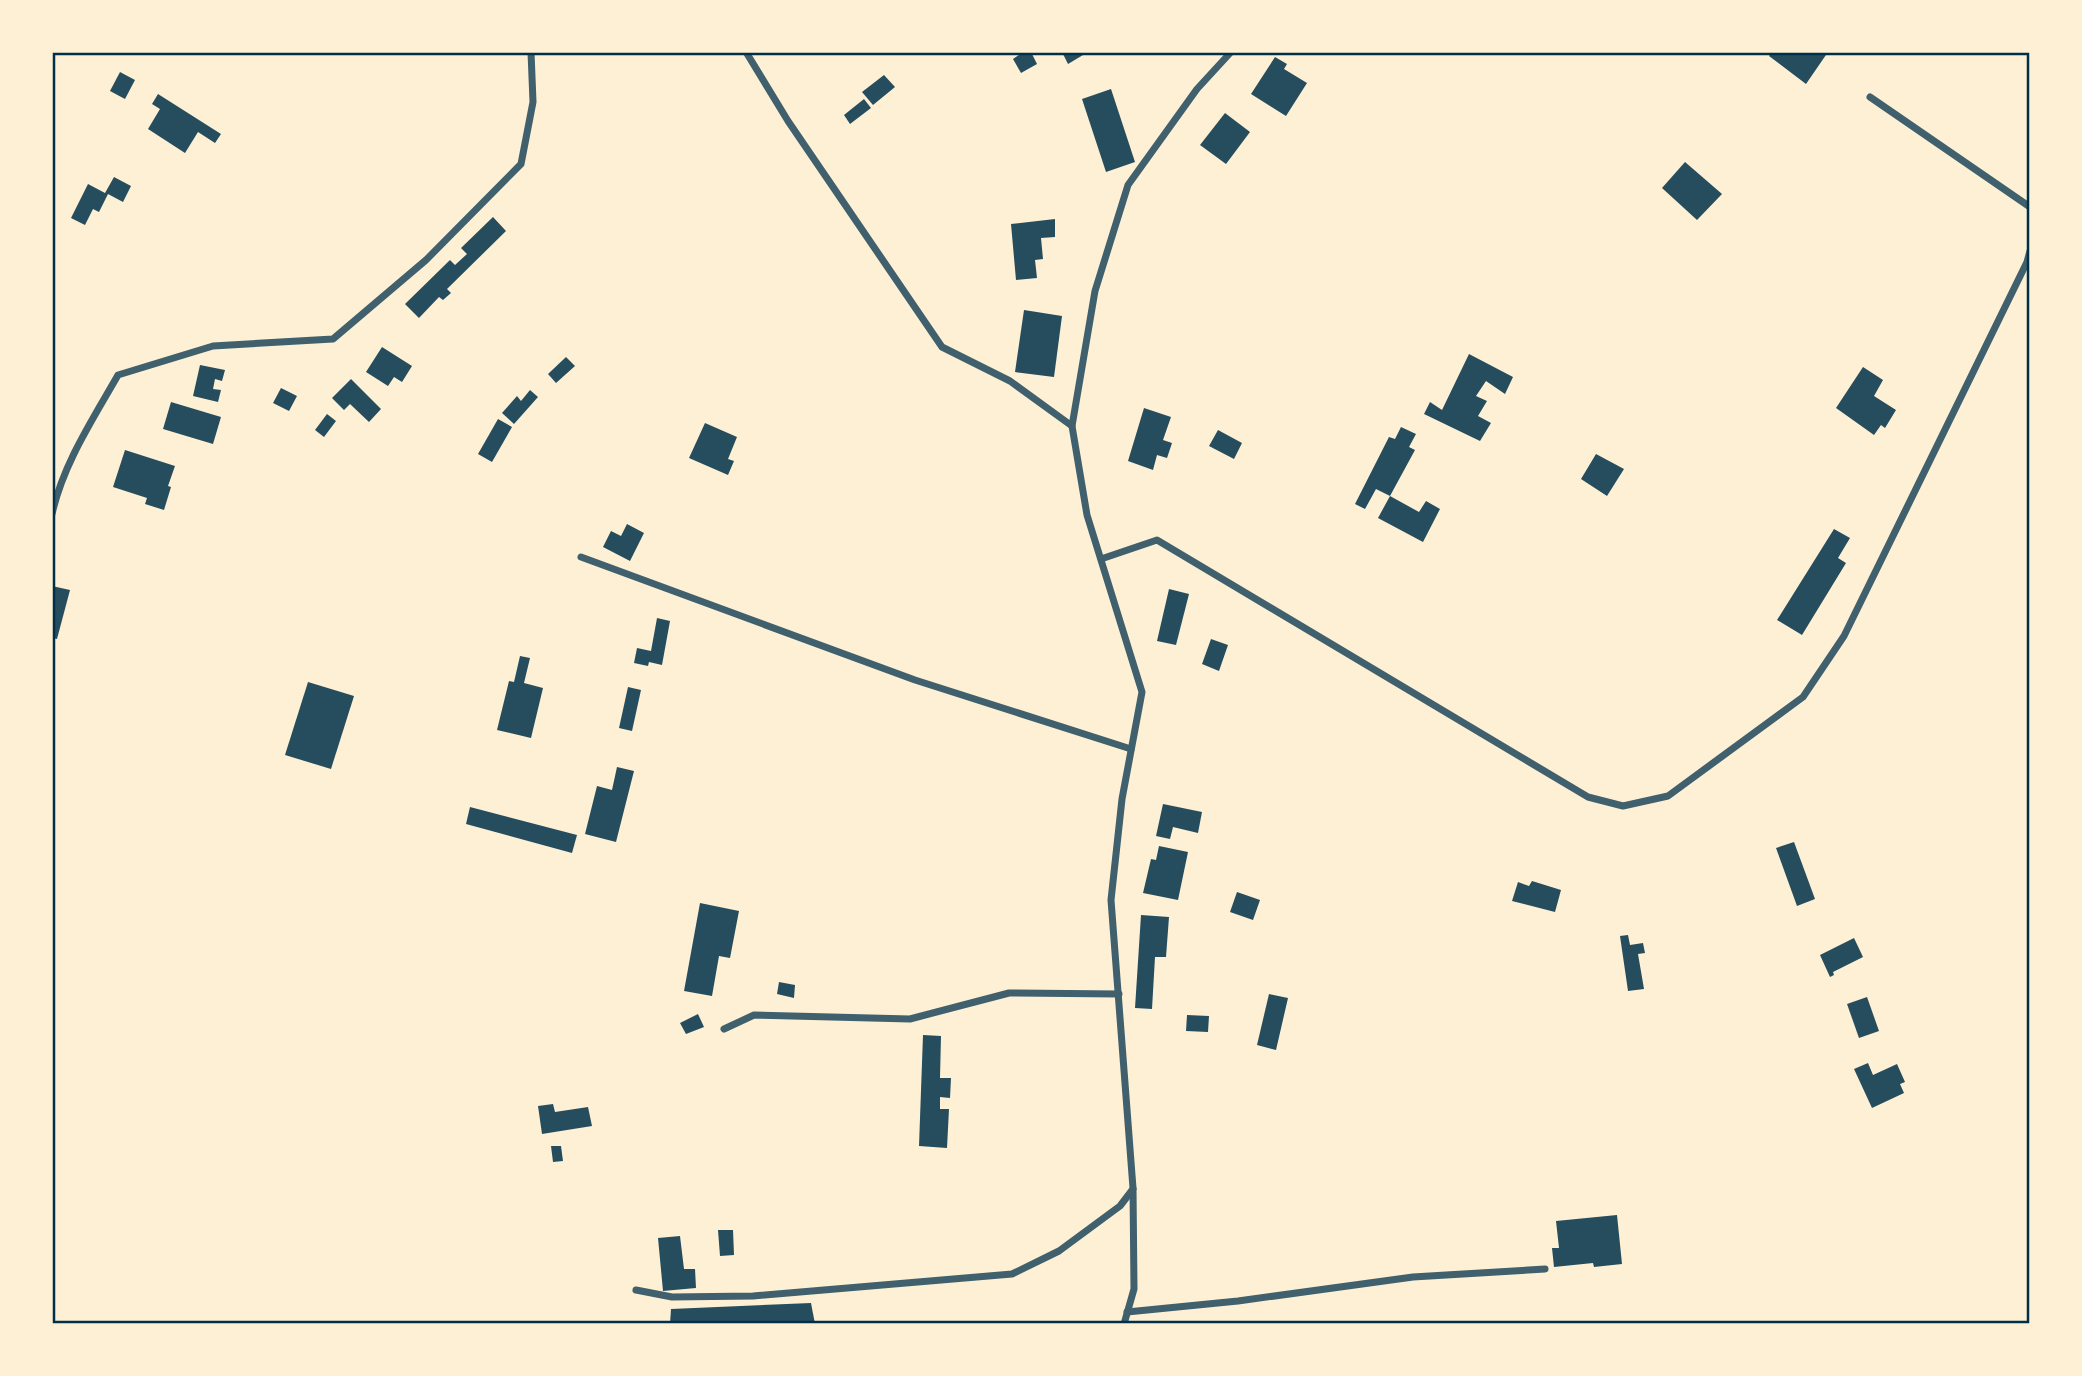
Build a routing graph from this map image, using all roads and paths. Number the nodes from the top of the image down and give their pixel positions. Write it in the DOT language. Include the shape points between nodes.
graph roads {
  1 [pos="531,52"];
  2 [pos="746,52"];
  3 [pos="1231,52"];
  4 [pos="1870,97"];
  5 [pos="2029,207"];
  6 [pos="2029,251"];
  7 [pos="1072,426"];
  8 [pos="52,514"];
  9 [pos="581,556"];
  10 [pos="1101,559"];
  11 [pos="1131,749"];
  12 [pos="1119,994"];
  13 [pos="724,1029"];
  14 [pos="1133,1188"];
  15 [pos="1545,1269"];
  16 [pos="636,1290"];
  17 [pos="1127,1312"];
  18 [pos="1124,1324"];
  1 -- 8 [label="street" via="533,102 521,164 426,260 333,339 213,346 118,375 82,438"];
  2 -- 7 [label="street" via="943,347 1010,381"];
  3 -- 7 [label="street" via="1197,89 1128,185 1095,291"];
  4 -- 5 [label="street"];
  6 -- 10 [label="street" via="1844,636 1802,697 1668,796 1623,806 1588,797 1157,540"];
  7 -- 10 [label="street" via="1087,515"];
  9 -- 11 [label="street" via="915,680"];
  10 -- 11 [label="street" via="1142,692"];
  11 -- 12 [label="street" via="1111,900"];
  12 -- 13 [label="street" via="1009,993 910,1019 754,1015"];
  12 -- 14 [label="street"];
  14 -- 16 [label="street" via="1120,1206 1059,1251 1012,1274 753,1296 672,1297"];
  14 -- 17 [label="street" via="1134,1289"];
  15 -- 17 [label="street" via="1413,1277"];
  17 -- 18 [label="street"];
}
